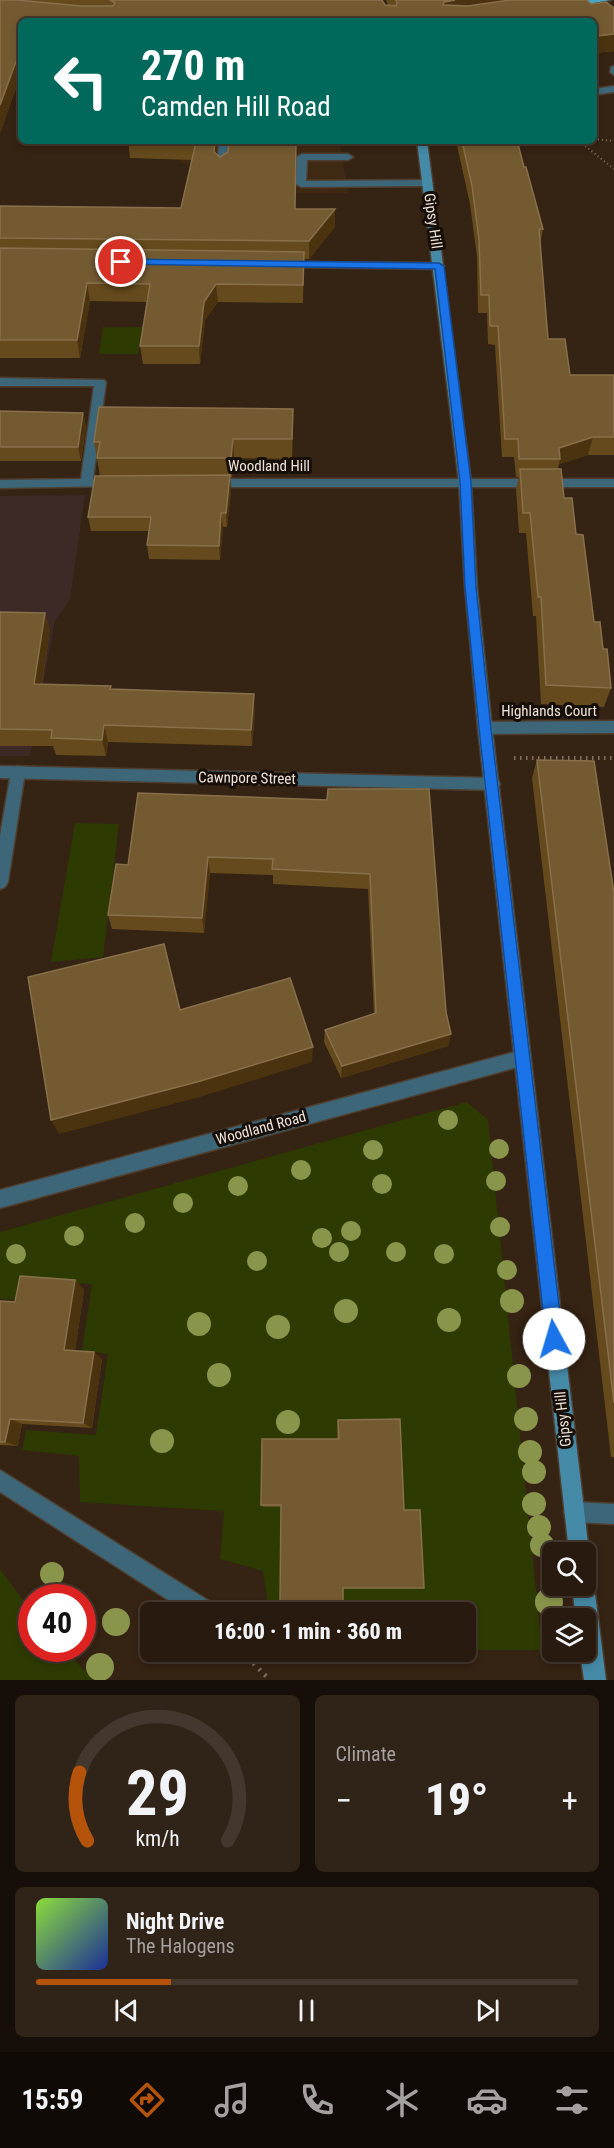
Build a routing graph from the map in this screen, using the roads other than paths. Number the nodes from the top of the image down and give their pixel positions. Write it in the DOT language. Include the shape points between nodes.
graph roads {
  1 [pos="607,0"];
  2 [pos="593,3"];
  3 [pos="558,7"];
  4 [pos="614,89"];
  5 [pos="597,92"];
  6 [pos="224,144"];
  7 [pos="422,144"];
  8 [pos="348,158"];
  9 [pos="222,170"];
  10 [pos="428,183"];
  11 [pos="277,263"];
  12 [pos="439,266"];
  13 [pos="0,382"];
  14 [pos="465,482"];
  15 [pos="87,483"];
  16 [pos="122,483"];
  17 [pos="203,483"];
  18 [pos="614,483"];
  19 [pos="0,484"];
  20 [pos="614,727"];
  21 [pos="485,728"];
  22 [pos="0,772"];
  23 [pos="18,772"];
  24 [pos="493,784"];
  25 [pos="0,882"];
  26 [pos="522,1058"];
  27 [pos="0,1199"];
  28 [pos="0,1480"];
  29 [pos="574,1512"];
  30 [pos="614,1514"];
  31 [pos="578,1542"];
  32 [pos="584,1596"];
  33 [pos="190,1602"];
  34 [pos="595,1680"];
  1 -- 2 [label="main road"];
  2 -- 3 [label="main road"];
  4 -- 5 [label="street"];
  6 -- 9 [label="street"];
  7 -- 10 [label="street, Gipsy Hill"];
  8 -- 10 [label="street" via="302,157 301,184"];
  10 -- 12 [label="street, Gipsy Hill"];
  11 -- 12 [label="street"];
  12 -- 14 [label="street, Gipsy Hill"];
  13 -- 15 [label="street" via="100,382"];
  14 -- 17 [label="street, Woodland Hill"];
  14 -- 18 [label="street, Woodland Hill"];
  14 -- 21 [label="street, Gipsy Hill"];
  15 -- 16 [label="street"];
  15 -- 19 [label="street"];
  20 -- 21 [label="street, Highlands Court"];
  21 -- 24 [label="street, Gipsy Hill"];
  22 -- 23 [label="street, Cawnpore Street"];
  23 -- 24 [label="street, Cawnpore Street"];
  23 -- 25 [label="street"];
  24 -- 26 [label="street, Gipsy Hill"];
  26 -- 27 [label="street, Woodland Road"];
  26 -- 29 [label="street, Gipsy Hill"];
  28 -- 33 [label="street"];
  29 -- 30 [label="street"];
  29 -- 31 [label="street, Gipsy Hill"];
  32 -- 34 [label="street"];
}
